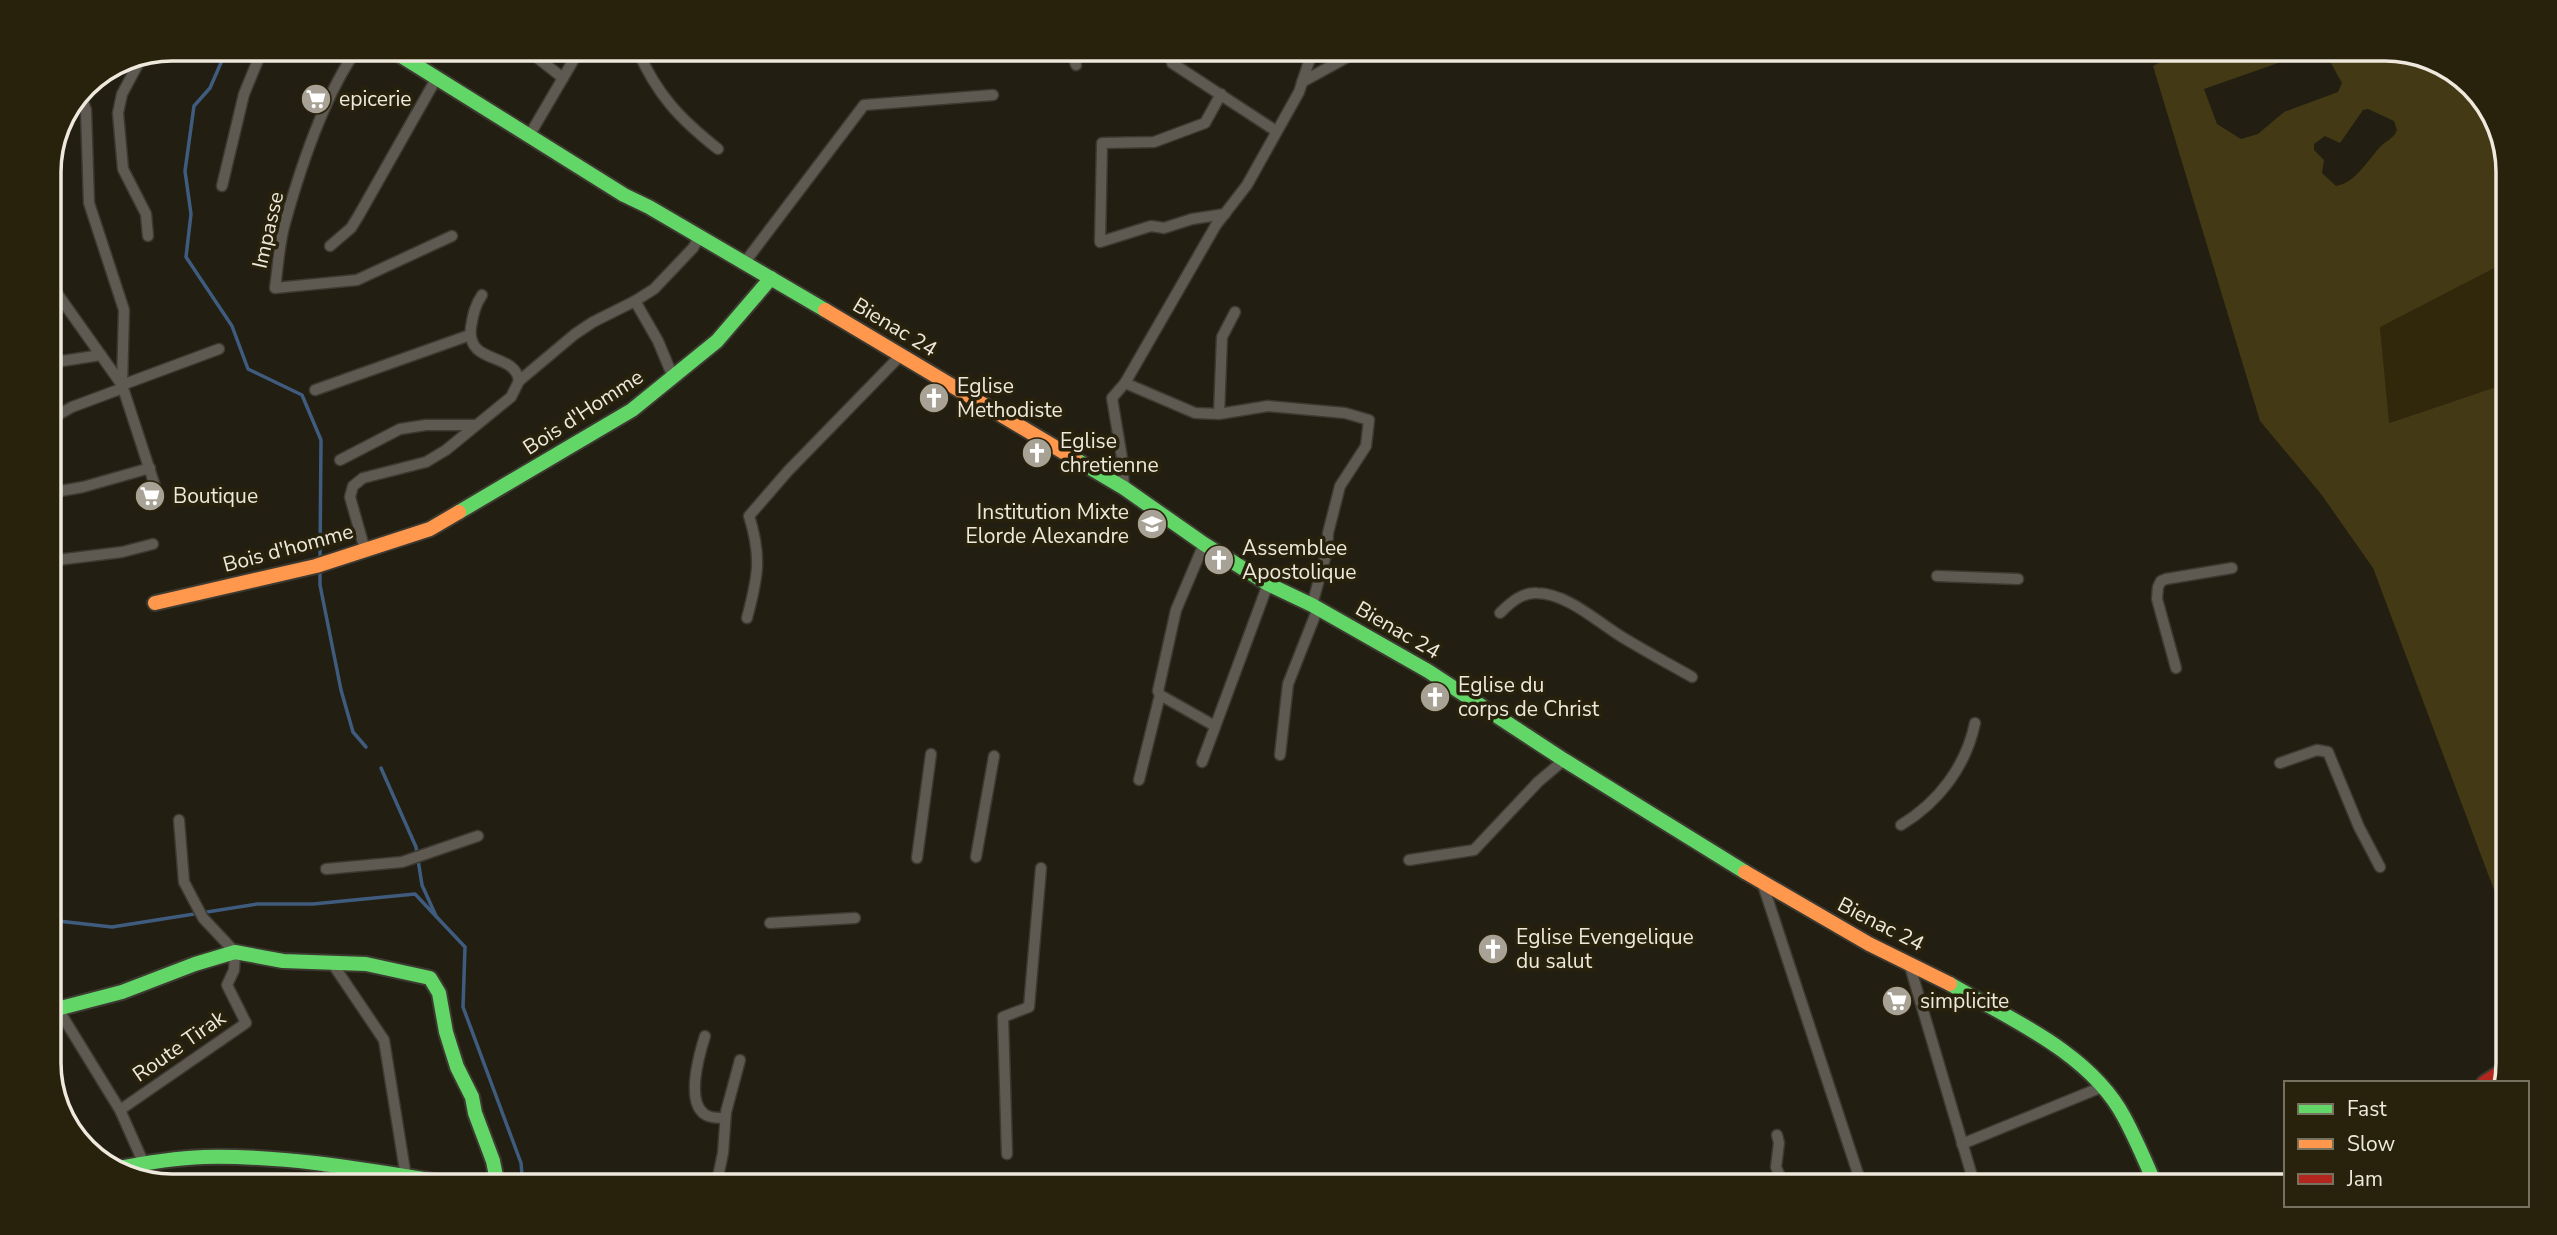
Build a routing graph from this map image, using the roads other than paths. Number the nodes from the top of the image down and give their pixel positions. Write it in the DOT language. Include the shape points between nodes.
graph roads {
  1 [pos="258,61"];
  2 [pos="350,61"];
  3 [pos="408,61"];
  4 [pos="541,61"];
  5 [pos="573,61"];
  6 [pos="644,61"];
  7 [pos="1075,61"];
  8 [pos="1173,61"];
  9 [pos="1309,61"];
  10 [pos="1342,61"];
  11 [pos="1076,65"];
  12 [pos="136,68"];
  13 [pos="563,78"];
  14 [pos="436,79"];
  15 [pos="1302,82"];
  16 [pos="993,94"];
  17 [pos="1221,94"];
  18 [pos="84,105"];
  19 [pos="1276,131"];
  20 [pos="529,136"];
  21 [pos="718,149"];
  22 [pos="222,186"];
  23 [pos="1225,214"];
  24 [pos="148,236"];
  25 [pos="452,236"];
  26 [pos="700,236"];
  27 [pos="330,246"];
  28 [pos="745,262"];
  29 [pos="771,278"];
  30 [pos="482,295"];
  31 [pos="61,299"];
  32 [pos="635,302"];
  33 [pos="1235,313"];
  34 [pos="470,335"];
  35 [pos="219,349"];
  36 [pos="101,355"];
  37 [pos="901,355"];
  38 [pos="61,361"];
  39 [pos="673,377"];
  40 [pos="519,381"];
  41 [pos="1125,383"];
  42 [pos="122,386"];
  43 [pos="315,390"];
  44 [pos="61,413"];
  45 [pos="1219,414"];
  46 [pos="476,425"];
  47 [pos="340,460"];
  48 [pos="150,468"];
  49 [pos="155,486"];
  50 [pos="1124,488"];
  51 [pos="61,491"];
  52 [pos="430,529"];
  53 [pos="153,544"];
  54 [pos="1204,544"];
  55 [pos="365,550"];
  56 [pos="61,560"];
  57 [pos="2232,568"];
  58 [pos="1937,576"];
  59 [pos="2018,579"];
  60 [pos="1268,584"];
  61 [pos="155,603"];
  62 [pos="1315,607"];
  63 [pos="1500,613"];
  64 [pos="747,618"];
  65 [pos="2176,668"];
  66 [pos="1692,677"];
  67 [pos="1160,695"];
  68 [pos="1975,723"];
  69 [pos="1215,726"];
  70 [pos="931,754"];
  71 [pos="1280,755"];
  72 [pos="994,756"];
  73 [pos="1564,760"];
  74 [pos="1202,762"];
  75 [pos="2280,763"];
  76 [pos="1139,780"];
  77 [pos="179,820"];
  78 [pos="1901,825"];
  79 [pos="478,836"];
  80 [pos="975,857"];
  81 [pos="917,858"];
  82 [pos="1409,860"];
  83 [pos="2380,867"];
  84 [pos="1041,868"];
  85 [pos="326,869"];
  86 [pos="1762,882"];
  87 [pos="855,918"];
  88 [pos="770,923"];
  89 [pos="236,952"];
  90 [pos="332,963"];
  91 [pos="1909,963"];
  92 [pos="61,1008"];
  93 [pos="61,1021"];
  94 [pos="705,1036"];
  95 [pos="740,1060"];
  96 [pos="2102,1087"];
  97 [pos="120,1110"];
  98 [pos="725,1118"];
  99 [pos="1777,1135"];
  100 [pos="1962,1144"];
  101 [pos="1007,1154"];
  102 [pos="144,1164"];
  103 [pos="133,1166"];
  104 [pos="328,1166"];
  105 [pos="328,1174"];
  106 [pos="385,1174"];
  107 [pos="406,1174"];
  108 [pos="496,1174"];
  109 [pos="719,1174"];
  110 [pos="1779,1174"];
  111 [pos="1858,1174"];
  112 [pos="1971,1174"];
  113 [pos="2151,1174"];
  1 -- 22 [label="street" via="244,94"];
  2 -- 25 [label="street, Impasse" via="331,93 284,225 275,288 357,280"];
  3 -- 14 [label="street, Bienac 24"];
  4 -- 13 [label="street"];
  5 -- 13 [label="street"];
  6 -- 21 [label="street" via="684,123"];
  7 -- 11 [label="street"];
  8 -- 17 [label="street"];
  9 -- 15 [label="street"];
  10 -- 15 [label="street"];
  12 -- 24 [label="street" via="118,113 123,169 144,209"];
  13 -- 20 [label="street"];
  14 -- 20 [label="street, Bienac 24"];
  14 -- 27 [label="street" via="351,228"];
  15 -- 19 [label="street"];
  16 -- 28 [label="street" via="864,105"];
  17 -- 19 [label="street"];
  17 -- 23 [label="street" via="1205,123 1175,136 1154,142 1102,143 1100,242 1151,226 1164,228"];
  18 -- 42 [label="street" via="89,203 124,310"];
  19 -- 23 [label="street" via="1247,185"];
  20 -- 26 [label="street, Bienac 24"];
  23 -- 41 [label="street"];
  26 -- 28 [label="street, Bienac 24"];
  26 -- 32 [label="street" via="671,271"];
  28 -- 29 [label="street, Bienac 24"];
  29 -- 37 [label="street, Bienac 24"];
  29 -- 39 [label="street, Bois d'Homme" via="718,341"];
  30 -- 34 [label="street"];
  31 -- 36 [label="street"];
  32 -- 39 [label="street" via="659,341"];
  32 -- 40 [label="street" via="593,322"];
  33 -- 45 [label="street" via="1222,337"];
  34 -- 40 [label="street" via="474,347 513,368"];
  34 -- 43 [label="street"];
  35 -- 42 [label="street"];
  36 -- 38 [label="street"];
  36 -- 42 [label="street"];
  37 -- 50 [label="street, Bienac 24"];
  37 -- 64 [label="street" via="749,516 757,542 757,579"];
  39 -- 52 [label="street, Bois d'Homme" via="632,410"];
  40 -- 46 [label="street" via="511,397"];
  41 -- 45 [label="street" via="1195,413"];
  41 -- 50 [label="street" via="1111,398"];
  42 -- 44 [label="street"];
  42 -- 48 [label="street"];
  45 -- 62 [label="street" via="1268,406 1345,413 1368,420 1366,446 1340,486"];
  46 -- 47 [label="street" via="400,429"];
  46 -- 55 [label="street" via="426,462 363,478 353,485 351,497"];
  48 -- 49 [label="street"];
  48 -- 51 [label="street"];
  50 -- 54 [label="street, Bienac 24"];
  52 -- 55 [label="street, Bois d'homme"];
  53 -- 56 [label="street"];
  54 -- 60 [label="street, Bienac 24"];
  54 -- 67 [label="street" via="1176,610"];
  55 -- 61 [label="street, Bois d'homme" via="316,566"];
  57 -- 65 [label="street" via="2161,581 2157,599"];
  58 -- 59 [label="street"];
  60 -- 62 [label="street, Bienac 24"];
  60 -- 69 [label="street"];
  62 -- 71 [label="street" via="1288,684"];
  62 -- 73 [label="street, Bienac 24" via="1428,671"];
  63 -- 66 [label="street" via="1533,592 1551,594"];
  67 -- 69 [label="street"];
  67 -- 76 [label="street"];
  68 -- 78 [label="street" via="1955,774 1928,807"];
  69 -- 74 [label="street"];
  70 -- 81 [label="street"];
  72 -- 80 [label="street"];
  73 -- 82 [label="street" via="1475,850"];
  73 -- 86 [label="street, Bienac 24"];
  75 -- 83 [label="street" via="2317,750 2328,752"];
  77 -- 89 [label="street" via="184,882 203,918"];
  79 -- 85 [label="street" via="402,862"];
  84 -- 101 [label="street" via="1029,1007 1003,1017"];
  86 -- 91 [label="street, Bienac 24"];
  86 -- 111 [label="street"];
  87 -- 88 [label="street"];
  89 -- 90 [label="street"];
  89 -- 92 [label="street"];
  89 -- 97 [label="street, Route Tirak" via="227,985 246,1023"];
  90 -- 107 [label="street" via="384,1040"];
  90 -- 108 [label="street" via="366,964 430,978 436,984 457,1067"];
  91 -- 96 [label="street, Bienac 24" via="2064,1050"];
  91 -- 100 [label="street"];
  93 -- 97 [label="street"];
  94 -- 98 [label="street" via="697,1063 696,1100 709,1117"];
  95 -- 98 [label="street"];
  96 -- 100 [label="street"];
  96 -- 113 [label="street, Bienac 24" via="2124,1116"];
  97 -- 102 [label="street"];
  98 -- 109 [label="street"];
  99 -- 110 [label="street"];
  100 -- 112 [label="street"];
  102 -- 103 [label="street"];
  102 -- 104 [label="street" via="241,1156"];
  104 -- 105 [label="street"];
  104 -- 106 [label="street"];
}
